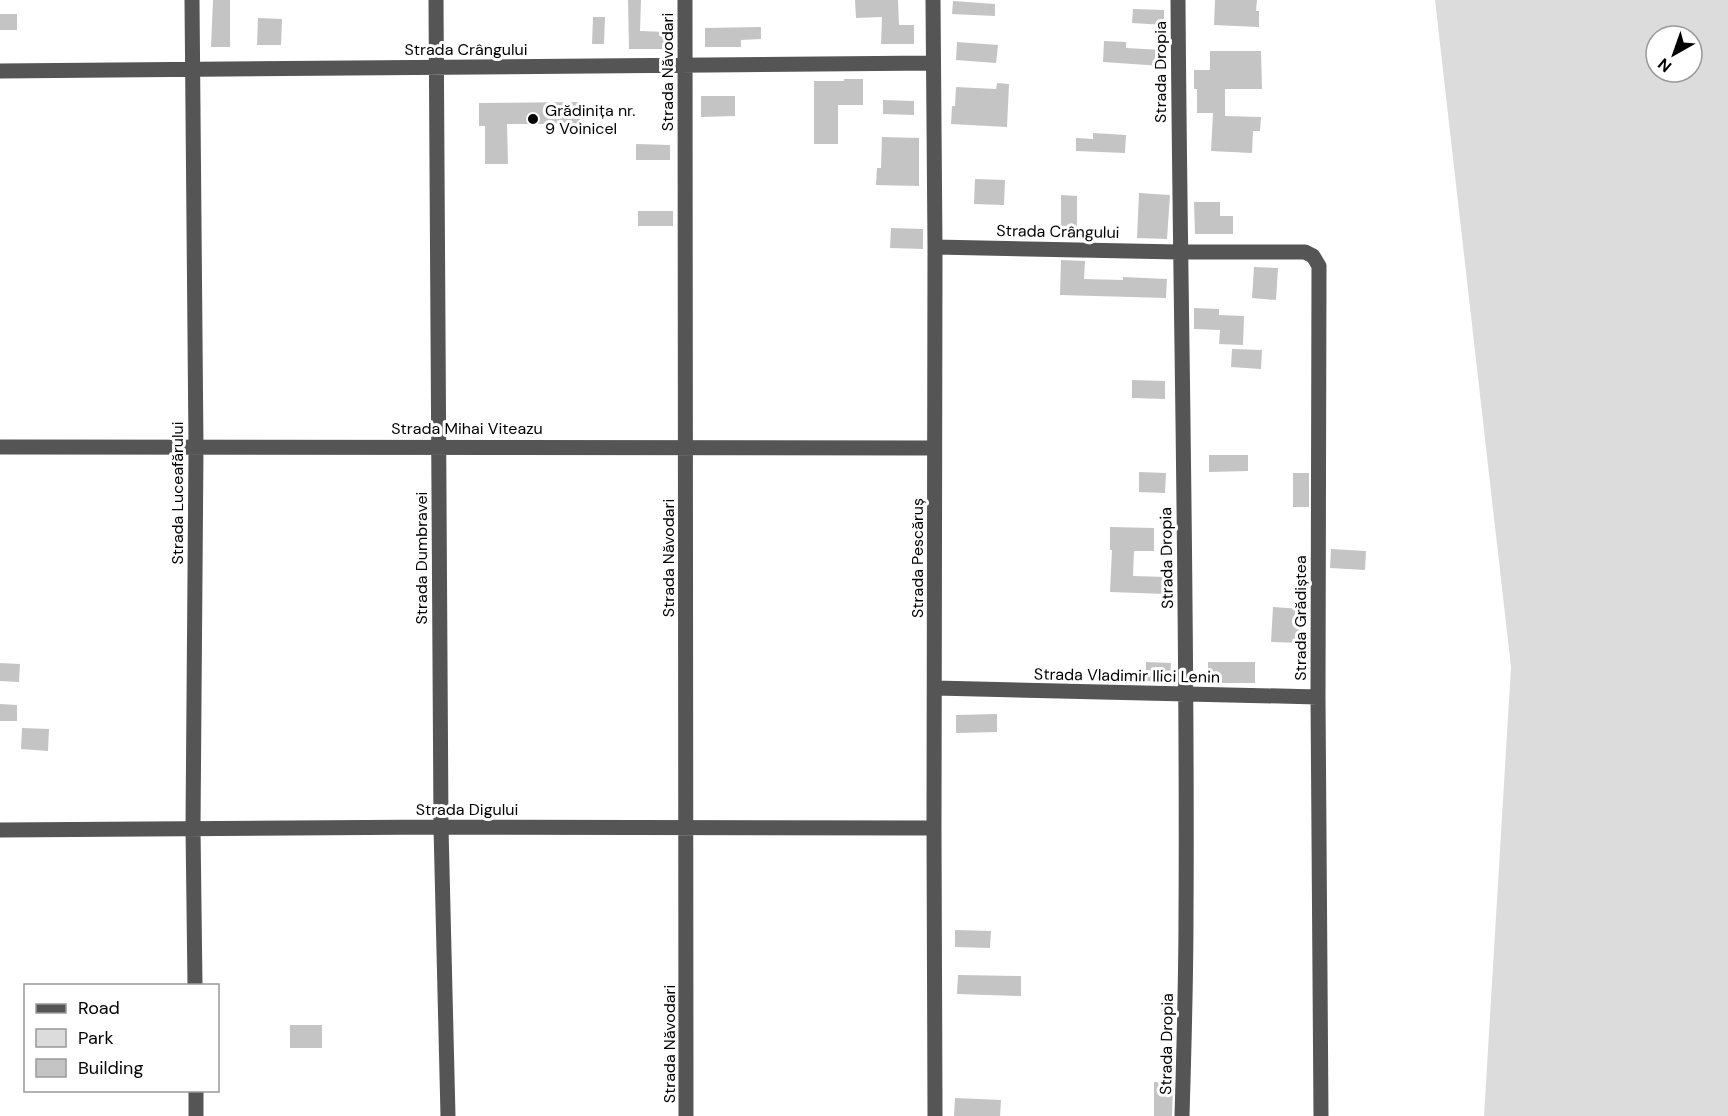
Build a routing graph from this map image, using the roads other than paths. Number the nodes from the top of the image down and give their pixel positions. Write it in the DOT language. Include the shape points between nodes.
graph roads {
  1 [pos="192,0"];
  2 [pos="436,0"];
  3 [pos="685,0"];
  4 [pos="933,0"];
  5 [pos="1178,0"];
  6 [pos="933,63"];
  7 [pos="685,66"];
  8 [pos="437,67"];
  9 [pos="192,68"];
  10 [pos="0,71"];
  11 [pos="936,247"];
  12 [pos="1179,252"];
  13 [pos="438,446"];
  14 [pos="685,446"];
  15 [pos="0,447"];
  16 [pos="196,448"];
  17 [pos="934,448"];
  18 [pos="935,688"];
  19 [pos="1186,695"];
  20 [pos="1318,697"];
  21 [pos="441,827"];
  22 [pos="193,828"];
  23 [pos="687,828"];
  24 [pos="934,828"];
  25 [pos="0,830"];
  26 [pos="195,984"];
  27 [pos="196,1092"];
  28 [pos="196,1116"];
  29 [pos="448,1116"];
  30 [pos="686,1116"];
  31 [pos="935,1116"];
  32 [pos="1182,1116"];
  33 [pos="1321,1116"];
  1 -- 9 [label="street, Strada Luceafărului"];
  2 -- 8 [label="street, Strada Dumbravei"];
  3 -- 7 [label="street, Strada Năvodari"];
  4 -- 6 [label="street, Strada Pescăruș"];
  5 -- 12 [label="street, Strada Dropia"];
  6 -- 7 [label="street, Strada Crângului"];
  6 -- 11 [label="street, Strada Pescăruș"];
  7 -- 8 [label="street, Strada Crângului"];
  7 -- 14 [label="street, Strada Năvodari"];
  8 -- 9 [label="street, Strada Crângului"];
  8 -- 13 [label="street, Strada Dumbravei"];
  9 -- 10 [label="street, Strada Crângului"];
  9 -- 16 [label="street, Strada Luceafărului"];
  11 -- 12 [label="street, Strada Crângului"];
  11 -- 17 [label="street, Strada Pescăruș"];
  12 -- 19 [label="street, Strada Dropia"];
  12 -- 20 [label="street, Strada Grădiștea" via="1305,252 1318,266"];
  13 -- 14 [label="street, Strada Mihai Viteazu"];
  13 -- 16 [label="street, Strada Mihai Viteazu"];
  13 -- 21 [label="street, Strada Dumbravei"];
  14 -- 17 [label="street, Strada Mihai Viteazu"];
  14 -- 23 [label="street, Strada Năvodari"];
  15 -- 16 [label="street, Strada Mihai Viteazu"];
  16 -- 22 [label="street, Strada Luceafărului"];
  17 -- 18 [label="street, Strada Pescăruș"];
  18 -- 19 [label="street, Strada Vladimir Ilici Lenin"];
  18 -- 24 [label="street, Strada Pescăruș"];
  19 -- 20 [label="street, Strada Vladimir Ilici Lenin"];
  19 -- 32 [label="street, Strada Dropia"];
  20 -- 33 [label="street, Strada Grădiștea"];
  21 -- 22 [label="street, Strada Digului"];
  21 -- 23 [label="street, Strada Digului"];
  21 -- 29 [label="street, Strada Dumbravei"];
  22 -- 25 [label="street, Strada Digului"];
  22 -- 26 [label="street, Strada Luceafărului"];
  23 -- 24 [label="street, Strada Digului"];
  23 -- 30 [label="street, Strada Năvodari"];
  24 -- 31 [label="street, Strada Pescăruș"];
  27 -- 28 [label="street"];
}
